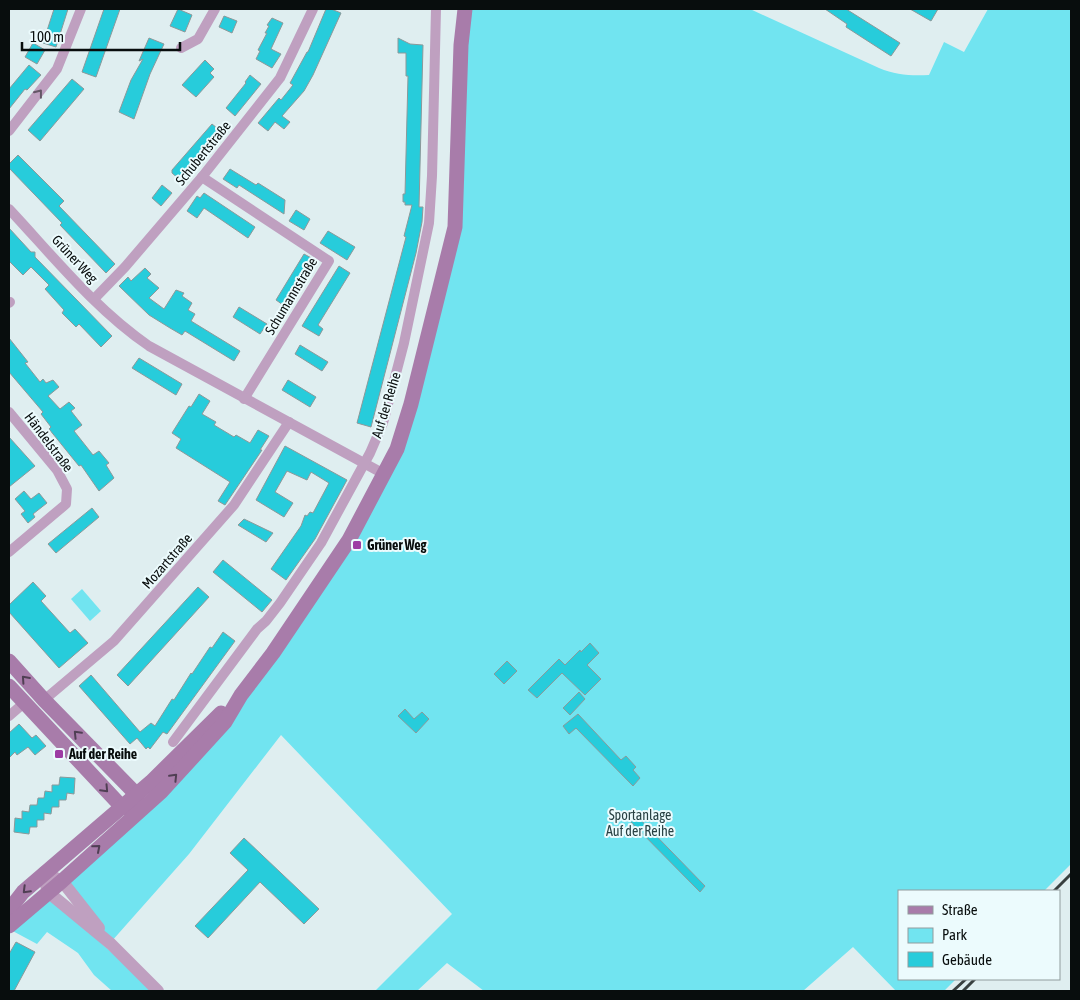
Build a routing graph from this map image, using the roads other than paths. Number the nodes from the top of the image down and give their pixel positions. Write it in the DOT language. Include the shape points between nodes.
graph roads {
  1 [pos="81,9"];
  2 [pos="215,9"];
  3 [pos="313,9"];
  4 [pos="436,9"];
  5 [pos="465,9"];
  6 [pos="181,48"];
  7 [pos="9,131"];
  8 [pos="202,177"];
  9 [pos="9,209"];
  10 [pos="94,299"];
  11 [pos="244,399"];
  12 [pos="9,412"];
  13 [pos="289,422"];
  14 [pos="365,463"];
  15 [pos="384,474"];
  16 [pos="9,552"];
  17 [pos="9,661"];
  18 [pos="9,686"];
  19 [pos="240,695"];
  20 [pos="44,700"];
  21 [pos="24,703"];
  22 [pos="9,716"];
  23 [pos="173,742"];
  24 [pos="136,794"];
  25 [pos="121,806"];
  26 [pos="139,811"];
  27 [pos="44,872"];
  28 [pos="62,881"];
  29 [pos="48,892"];
  30 [pos="9,910"];
  31 [pos="9,926"];
  32 [pos="111,944"];
  33 [pos="158,991"];
  7 -- 1 [label="street, one-way" via="57,70"];
  2 -- 6 [label="street" via="198,39"];
  3 -- 8 [label="street, Schubertstraße" via="280,78"];
  4 -- 14 [label="street, Auf der Reihe" via="429,223 404,343 383,423"];
  5 -- 15 [label="main road, Auf der Reihe" via="455,227 411,404 397,449"];
  8 -- 10 [label="street, Schubertstraße"];
  8 -- 11 [label="street, Schumannstraße" via="329,261"];
  9 -- 10 [label="street, Grüner Weg"];
  10 -- 11 [label="street, Grüner Weg" via="125,330"];
  11 -- 13 [label="street, Grüner Weg"];
  12 -- 16 [label="street, Händelstraße" via="57,470 67,489 66,504"];
  13 -- 14 [label="street, Grüner Weg"];
  13 -- 20 [label="street, Mozartstraße" via="234,505 171,577 114,641"];
  14 -- 15 [label="street, Grüner Weg"];
  14 -- 23 [label="street, Auf der Reihe" via="321,543 289,591"];
  15 -- 19 [label="main road, Auf der Reihe" via="349,540 273,653"];
  20 -- 17 [label="main road, one-way"];
  18 -- 21 [label="main road"];
  19 -- 24 [label="main road, Auf der Reihe"];
  26 -- 19 [label="main road, Auf der Reihe, one-way" via="206,744 225,722"];
  24 -- 20 [label="main road, one-way"];
  21 -- 22 [label="street"];
  21 -- 25 [label="main road, one-way"];
  24 -- 25 [label="main road, Auf der Reihe"];
  24 -- 26 [label="main road"];
  25 -- 26 [label="main road"];
  25 -- 27 [label="main road, Auf der Reihe"];
  28 -- 26 [label="main road, Auf der Reihe, one-way"];
  27 -- 28 [label="street"];
  27 -- 29 [label="street"];
  27 -- 30 [label="main road, Auf der Reihe, one-way"];
  28 -- 29 [label="main road, Auf der Reihe"];
  28 -- 32 [label="street"];
  29 -- 31 [label="main road, Auf der Reihe"];
  29 -- 32 [label="street"];
  32 -- 33 [label="street"];
}
